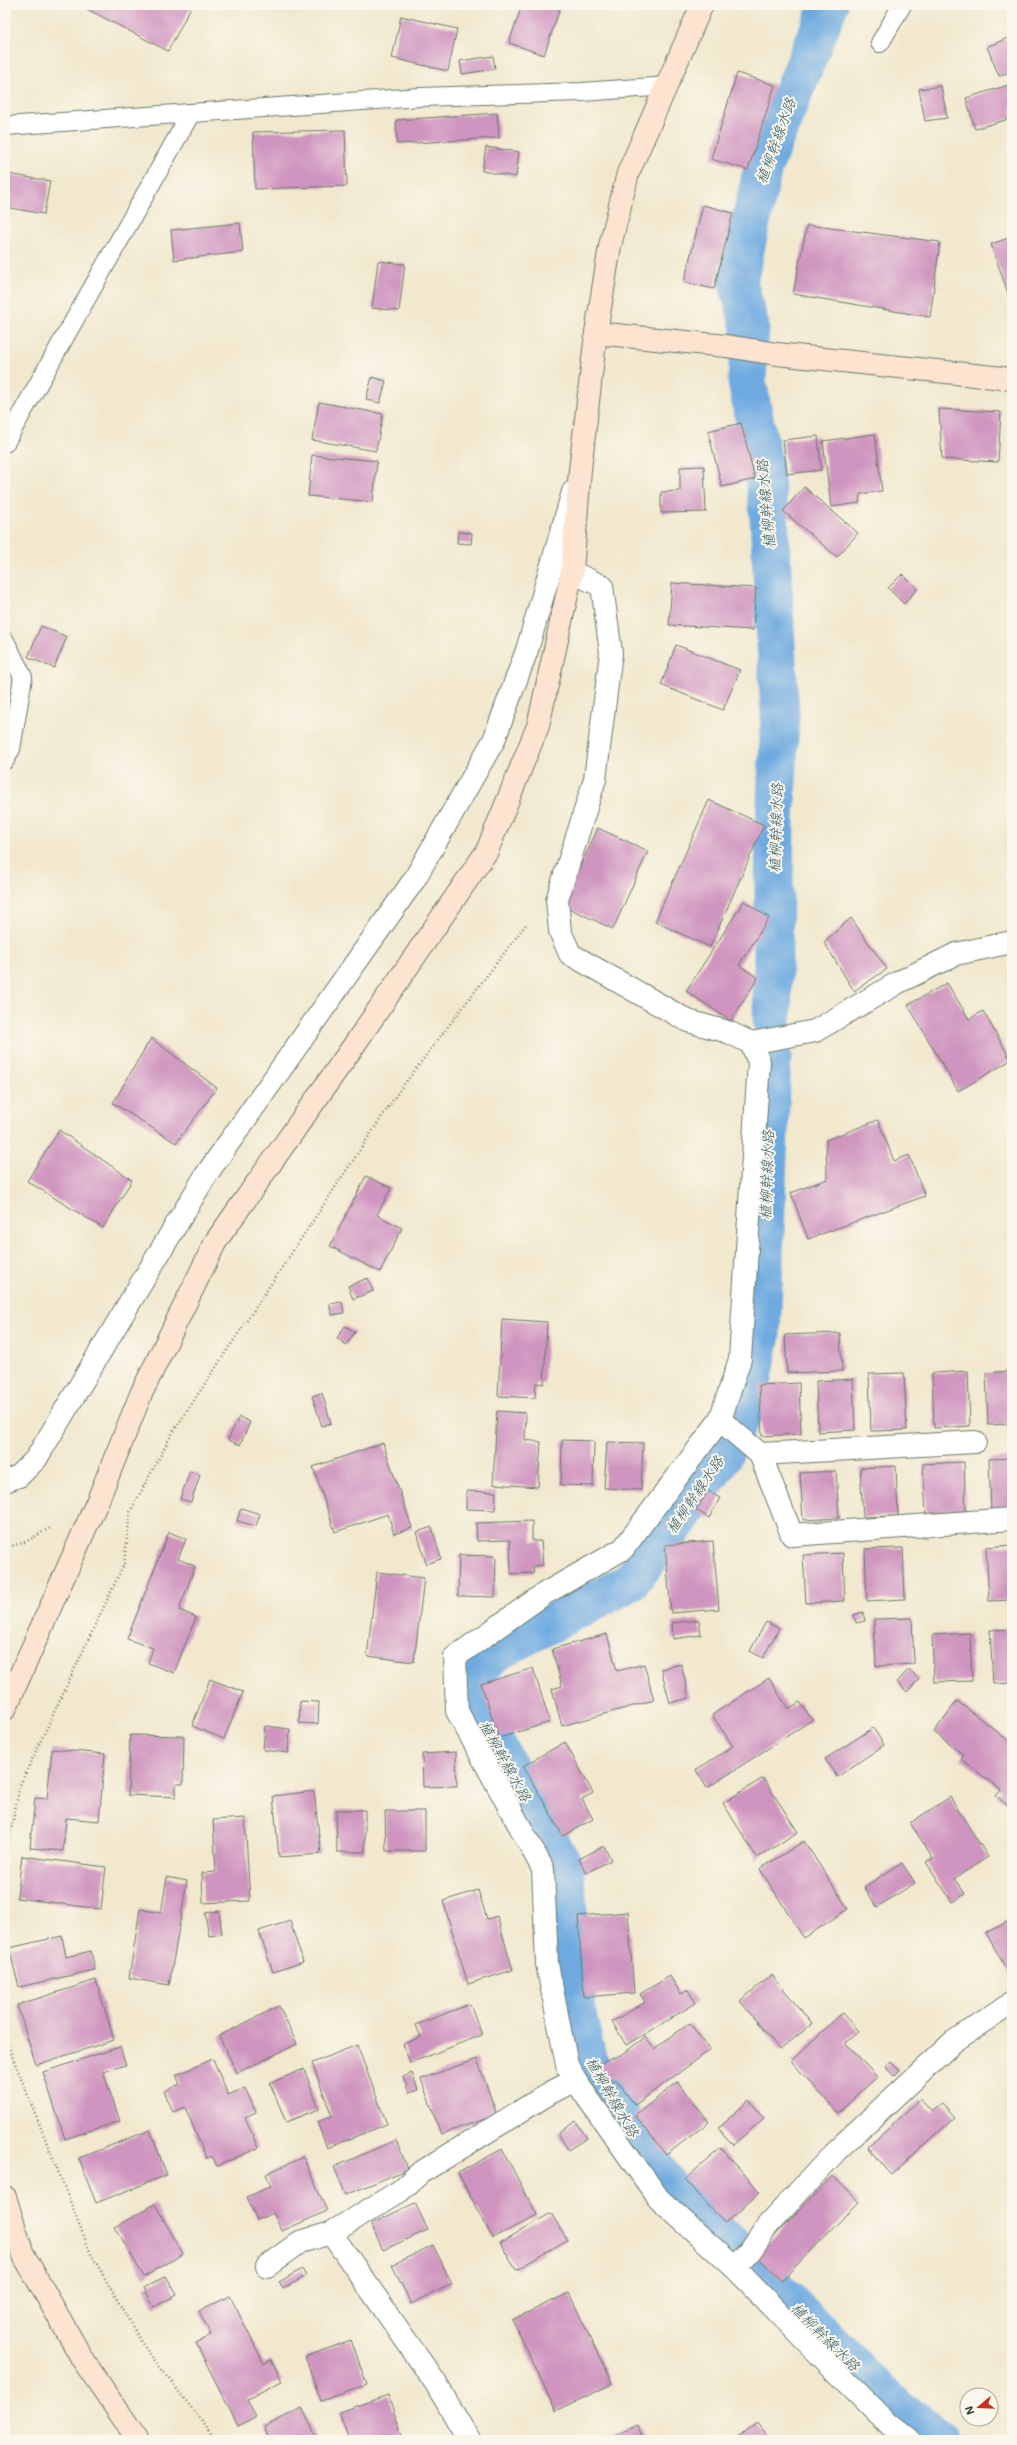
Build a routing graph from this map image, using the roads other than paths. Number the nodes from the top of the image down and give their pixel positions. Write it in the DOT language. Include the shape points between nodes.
graph roads {
  1 [pos="702,5"];
  2 [pos="902,5"];
  3 [pos="880,43"];
  4 [pos="668,86"];
  5 [pos="192,113"];
  6 [pos="5,126"];
  7 [pos="596,333"];
  8 [pos="1012,379"];
  9 [pos="5,443"];
  10 [pos="580,470"];
  11 [pos="572,572"];
  12 [pos="5,641"];
  13 [pos="5,760"];
  14 [pos="1012,942"];
  15 [pos="751,1043"];
  16 [pos="729,1428"];
  17 [pos="976,1442"];
  18 [pos="760,1454"];
  19 [pos="5,1481"];
  20 [pos="1012,1519"];
  21 [pos="5,1709"];
  22 [pos="1012,2003"];
  23 [pos="575,2080"];
  24 [pos="5,2196"];
  25 [pos="331,2233"];
  26 [pos="742,2260"];
  27 [pos="267,2266"];
  28 [pos="138,2440"];
  29 [pos="469,2440"];
  30 [pos="909,2440"];
  1 -- 4 [label="street"];
  2 -- 3 [label="lane"];
  4 -- 5 [label="lane" via="581,92 420,97"];
  4 -- 7 [label="street" via="628,173 610,246"];
  5 -- 6 [label="lane"];
  5 -- 9 [label="lane"];
  7 -- 8 [label="street"];
  7 -- 10 [label="street"];
  10 -- 11 [label="street"];
  10 -- 19 [label="street" via="527,650 494,740 414,880 206,1175 36,1459 19,1476"];
  11 -- 15 [label="street" via="602,586 611,653 595,779 557,900 560,931 570,954 688,1021 728,1032"];
  11 -- 21 [label="street" via="538,726 487,851 216,1241 141,1394"];
  12 -- 13 [label="lane" via="23,677 11,749"];
  14 -- 15 [label="street" via="956,954 897,983 815,1031"];
  15 -- 16 [label="street" via="759,1062 740,1359"];
  16 -- 18 [label="street"];
  16 -- 23 [label="street" via="623,1548 544,1594 455,1657 457,1710 544,1869 547,1964 567,2065"];
  17 -- 18 [label="street"];
  18 -- 20 [label="street" via="792,1536"];
  22 -- 26 [label="street" via="953,2042 837,2150 768,2225"];
  23 -- 25 [label="street" via="420,2173 400,2191"];
  23 -- 26 [label="street" via="659,2199"];
  24 -- 28 [label="street" via="23,2254 83,2360"];
  25 -- 27 [label="street" via="300,2242"];
  25 -- 29 [label="street" via="435,2382"];
  26 -- 30 [label="street" via="815,2350 891,2426"];
}
